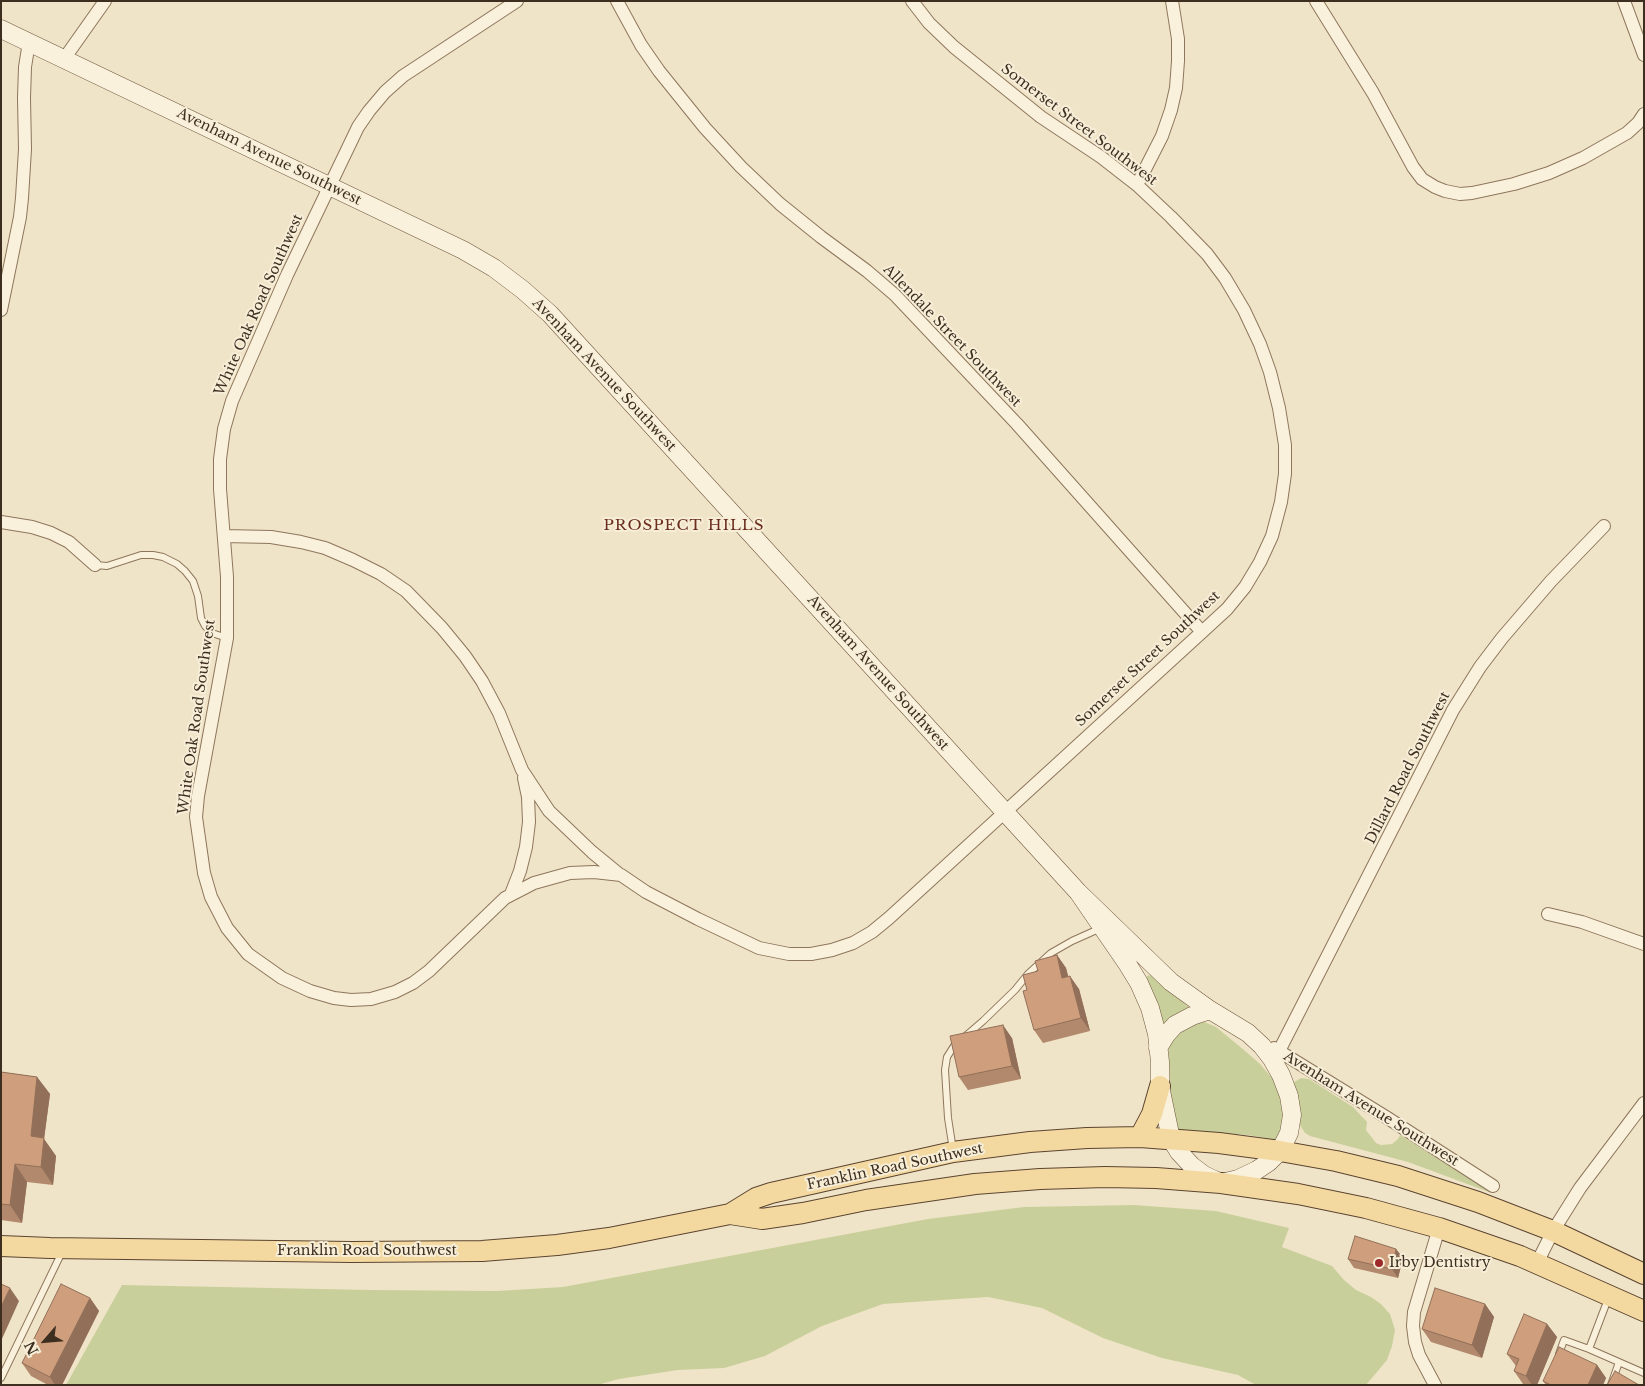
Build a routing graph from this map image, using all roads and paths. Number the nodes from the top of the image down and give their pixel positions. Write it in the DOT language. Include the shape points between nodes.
graph roads {
  1 [pos="105,1"];
  2 [pos="517,1"];
  3 [pos="617,1"];
  4 [pos="912,1"];
  5 [pos="1172,1"];
  6 [pos="1316,1"];
  7 [pos="1624,1"];
  8 [pos="1,29"];
  9 [pos="29,42"];
  10 [pos="1644,55"];
  11 [pos="64,59"];
  12 [pos="1644,114"];
  13 [pos="330,186"];
  14 [pos="1137,186"];
  15 [pos="1,310"];
  16 [pos="1,522"];
  17 [pos="1604,526"];
  18 [pos="224,536"];
  19 [pos="94,565"];
  20 [pos="1202,632"];
  21 [pos="227,638"];
  22 [pos="522,770"];
  23 [pos="1005,812"];
  24 [pos="621,875"];
  25 [pos="1078,892"];
  26 [pos="511,894"];
  27 [pos="1548,914"];
  28 [pos="1102,928"];
  29 [pos="1644,944"];
  30 [pos="1210,1010"];
  31 [pos="1248,1033"];
  32 [pos="1158,1048"];
  33 [pos="1279,1051"];
  34 [pos="1160,1086"];
  35 [pos="1644,1103"];
  36 [pos="1140,1137"];
  37 [pos="1171,1139"];
  38 [pos="1280,1151"];
  39 [pos="953,1152"];
  40 [pos="1221,1183"];
  41 [pos="1492,1186"];
  42 [pos="730,1214"];
  43 [pos="1439,1228"];
  44 [pos="1553,1231"];
  45 [pos="1,1246"];
  46 [pos="64,1249"];
  47 [pos="1537,1263"];
  48 [pos="1644,1274"];
  49 [pos="1610,1295"];
  50 [pos="1644,1311"];
  51 [pos="1589,1349"];
  52 [pos="1557,1358"];
  53 [pos="1619,1362"];
  54 [pos="1644,1373"];
  55 [pos="1,1378"];
  56 [pos="1435,1385"];
  57 [pos="1611,1385"];
  1 -- 11 [label="street"];
  2 -- 13 [label="street, White Oak Road Southwest" via="403,76 385,92 358,127"];
  3 -- 20 [label="street, Allendale Street Southwest" via="659,71 729,154 780,204 895,295 1016,424"];
  4 -- 14 [label="street, Somerset Street Southwest" via="954,47 1041,117 1101,157"];
  5 -- 14 [label="street" via="1178,47 1176,88 1162,136"];
  6 -- 12 [label="street" via="1373,93 1413,168 1434,187 1446,192 1472,193 1549,173 1628,134"];
  7 -- 10 [label="street"];
  8 -- 9 [label="street, Avenham Avenue Southwest"];
  9 -- 11 [label="street, Avenham Avenue Southwest"];
  9 -- 15 [label="street" via="25,75 22,198"];
  11 -- 13 [label="street, Avenham Avenue Southwest"];
  13 -- 18 [label="street, White Oak Road Southwest" via="232,401 220,459"];
  13 -- 23 [label="street, Avenham Avenue Southwest" via="463,250 494,268 543,308"];
  14 -- 20 [label="street, Somerset Street Southwest" via="1207,254 1244,310 1270,372 1285,445 1285,474 1272,536 1245,587"];
  16 -- 19 [label="street" via="51,533 69,542"];
  17 -- 33 [label="street, Dillard Road Southwest" via="1551,581 1480,666 1453,710"];
  18 -- 21 [label="street, White Oak Road Southwest"];
  18 -- 22 [label="street" via="271,537 325,548 374,570 406,591 442,628 482,681"];
  19 -- 21 [label="lane" via="107,566 141,555 163,557 177,564 193,581 205,626 212,633"];
  20 -- 23 [label="street, Somerset Street Southwest"];
  21 -- 26 [label="street, White Oak Road Southwest" via="196,817 200,853 211,897 227,928 248,954 282,978 310,991 334,998 371,999 395,992 424,975"];
  22 -- 24 [label="street" via="555,817"];
  22 -- 26 [label="street" via="529,822 520,871"];
  23 -- 24 [label="street, White Oak Road Southwest" via="872,932 853,943 811,954 789,954 759,948 646,892"];
  23 -- 25 [label="street, Avenham Avenue Southwest"];
  24 -- 26 [label="street, White Oak Road Southwest" via="570,874 534,883"];
  25 -- 28 [label="street, Avenham Avenue Southwest"];
  25 -- 30 [label="street, Avenham Avenue Southwest" via="1171,982"];
  27 -- 29 [label="street" via="1582,922"];
  28 -- 32 [label="street, Avenham Avenue Southwest" via="1139,983 1150,1008"];
  28 -- 39 [label="lane" via="1051,953 954,1046 945,1070"];
  30 -- 31 [label="street, Avenham Avenue Southwest"];
  30 -- 32 [label="street" via="1175,1025"];
  31 -- 33 [label="street, Avenham Avenue Southwest"];
  31 -- 38 [label="street, Avenham Avenue Southwest" via="1272,1059 1289,1096 1292,1115 1289,1133"];
  32 -- 34 [label="street, Avenham Avenue Southwest"];
  33 -- 41 [label="street, Avenham Avenue Southwest"];
  34 -- 36 [label="main road" via="1152,1114"];
  34 -- 37 [label="street, Avenham Avenue Southwest"];
  35 -- 44 [label="street" via="1580,1188"];
  36 -- 37 [label="main road, Franklin Road Southwest"];
  36 -- 39 [label="main road, Franklin Road Southwest" via="1030,1142"];
  37 -- 38 [label="main road, Franklin Road Southwest"];
  37 -- 40 [label="street, Avenham Avenue Southwest" via="1192,1166"];
  38 -- 40 [label="street, Avenham Avenue Southwest" via="1257,1170"];
  38 -- 44 [label="main road, Franklin Road Southwest" via="1398,1176"];
  39 -- 42 [label="main road, Franklin Road Southwest" via="771,1193"];
  40 -- 42 [label="main road, Franklin Road Southwest" via="1148,1178 1040,1178 936,1189 762,1219"];
  40 -- 43 [label="main road, Franklin Road Southwest" via="1366,1208"];
  42 -- 46 [label="main road, Franklin Road Southwest" via="609,1238 482,1251"];
  43 -- 47 [label="main road, Franklin Road Southwest"];
  43 -- 56 [label="street" via="1414,1312 1413,1326 1419,1355"];
  44 -- 47 [label="street"];
  44 -- 48 [label="main road, Franklin Road Southwest"];
  45 -- 46 [label="main road, Franklin Road Southwest"];
  46 -- 55 [label="lane"];
  47 -- 49 [label="main road, Franklin Road Southwest"];
  49 -- 50 [label="main road, Franklin Road Southwest"];
  49 -- 51 [label="lane"];
  51 -- 52 [label="lane" via="1564,1340"];
  51 -- 53 [label="lane"];
  53 -- 54 [label="lane"];
  53 -- 57 [label="lane"];
}
